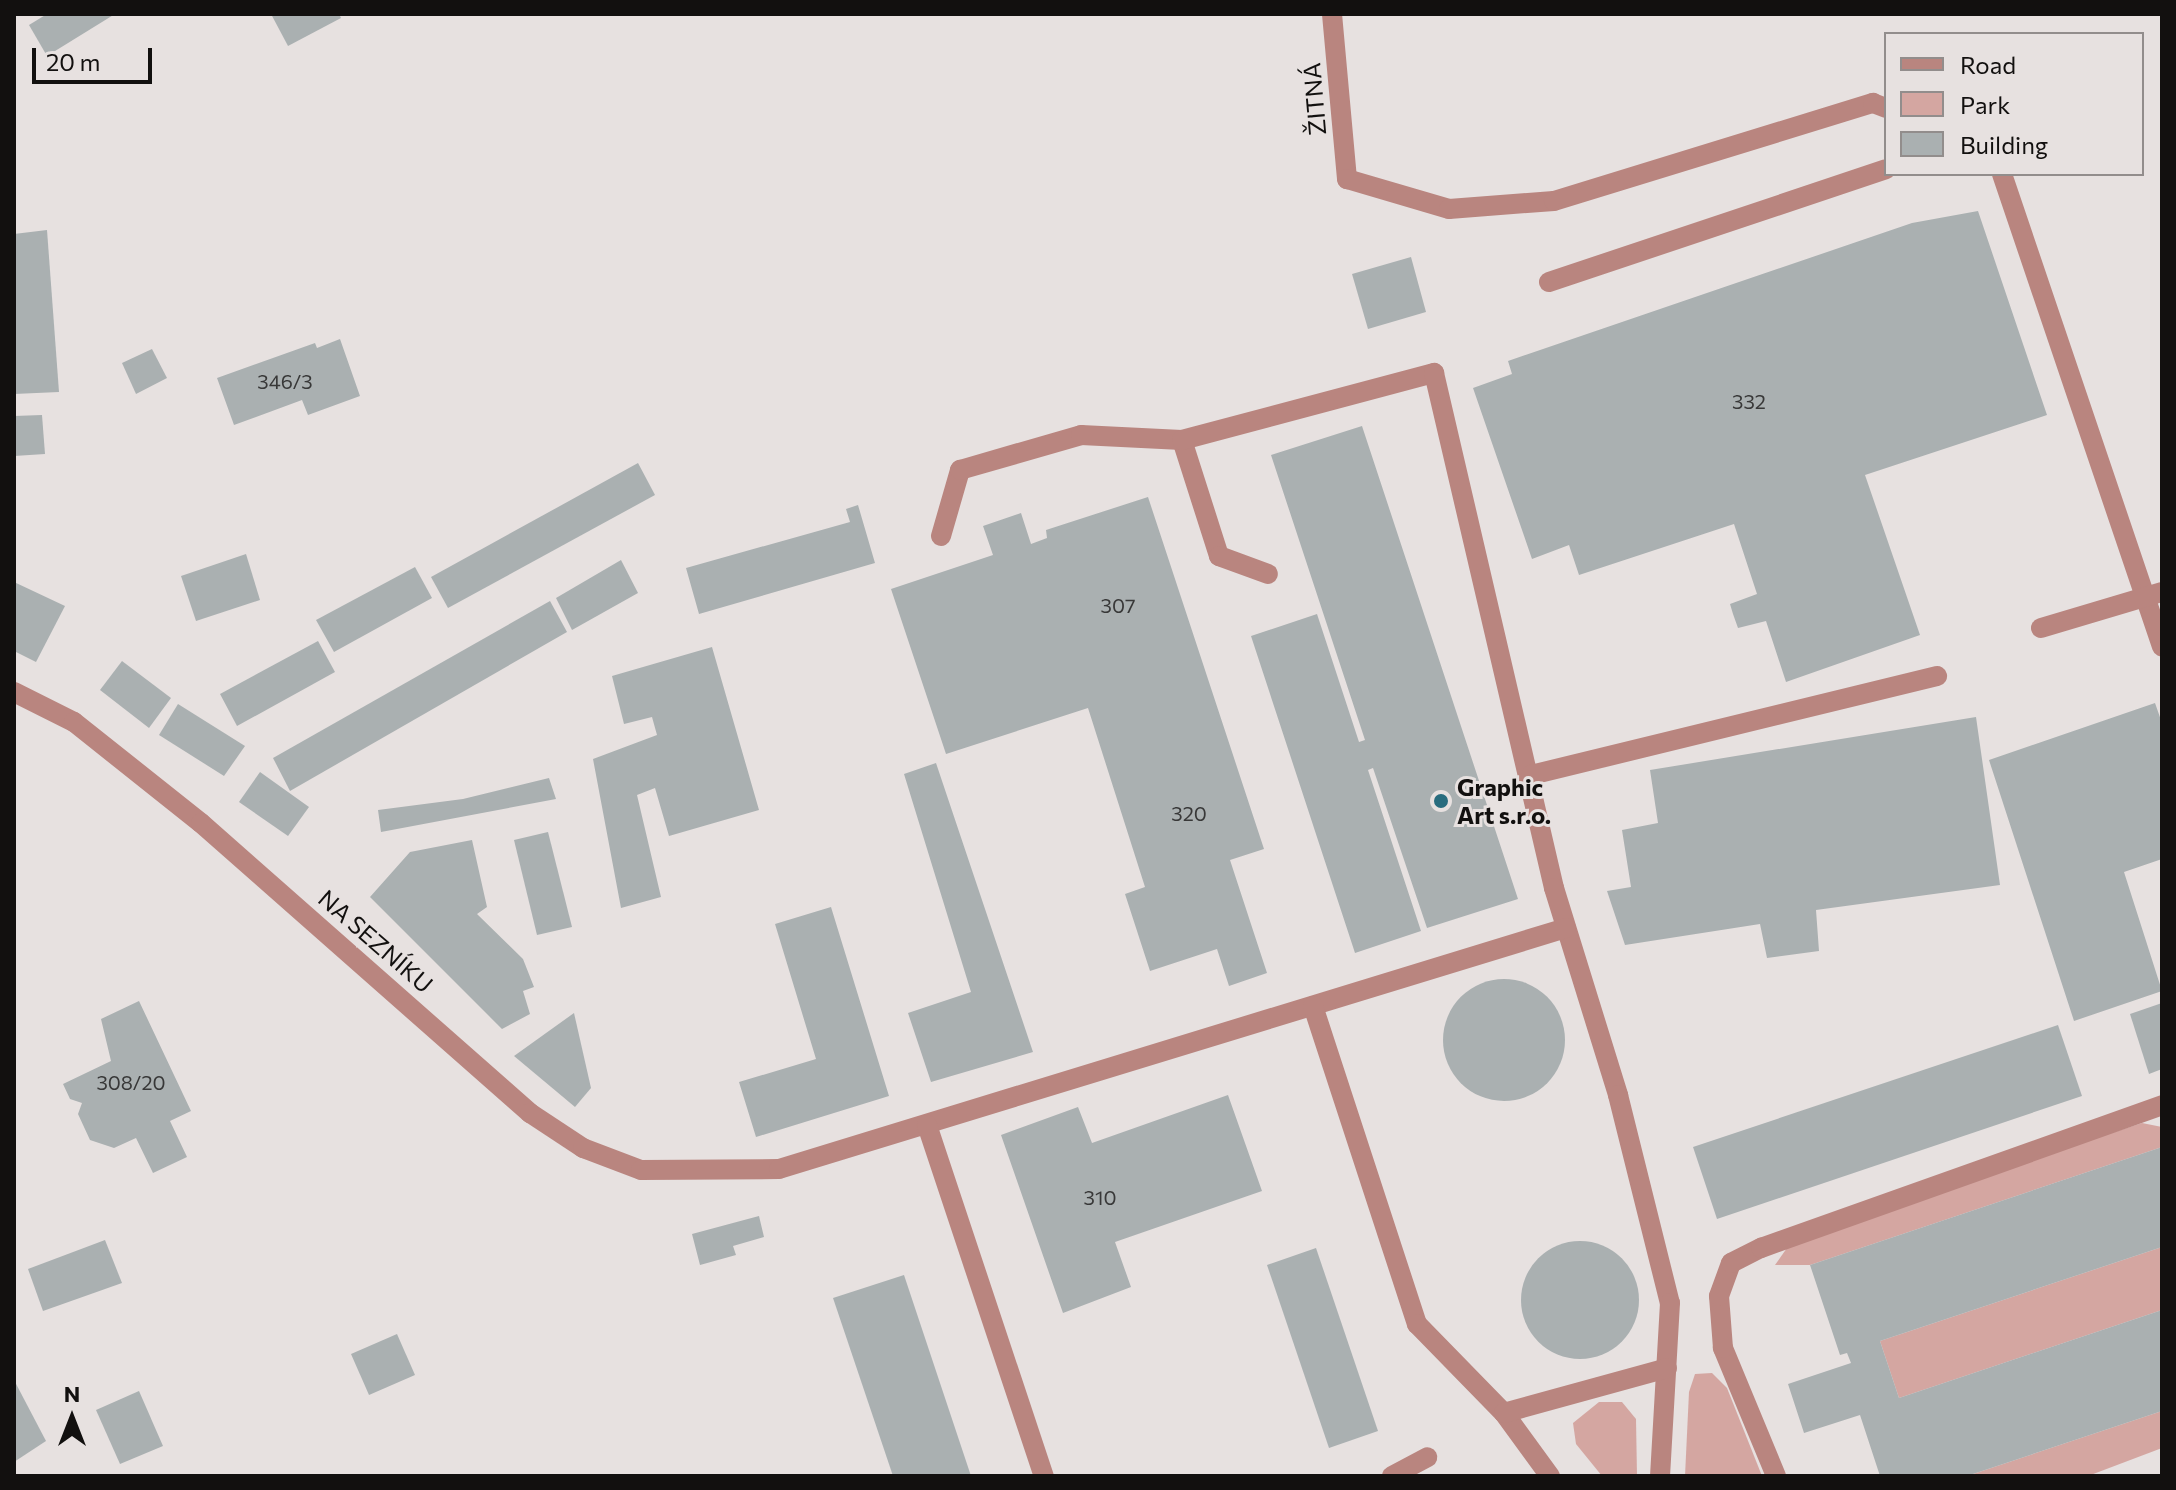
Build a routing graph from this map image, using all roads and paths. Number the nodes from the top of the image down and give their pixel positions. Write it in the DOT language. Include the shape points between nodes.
graph roads {
  1 [pos="1332,14"];
  2 [pos="1884,107"];
  3 [pos="1884,170"];
  4 [pos="2003,176"];
  5 [pos="1549,282"];
  6 [pos="1182,440"];
  7 [pos="941,536"];
  8 [pos="1268,574"];
  9 [pos="2153,594"];
  10 [pos="2041,628"];
  11 [pos="2162,647"];
  12 [pos="1937,676"];
  13 [pos="14,692"];
  14 [pos="1531,775"];
  15 [pos="1566,928"];
  16 [pos="1313,1006"];
  17 [pos="2162,1105"];
  18 [pos="927,1125"];
  19 [pos="1667,1368"];
  20 [pos="1504,1413"];
  21 [pos="1427,1457"];
  22 [pos="1044,1476"];
  23 [pos="1392,1476"];
  24 [pos="1550,1476"];
  25 [pos="1660,1476"];
  26 [pos="1776,1476"];
  1 -- 2 [label="street, ŽITNÁ" via="1347,179 1449,209 1554,201 1873,103"];
  3 -- 5 [label="street"];
  4 -- 9 [label="street"];
  6 -- 7 [label="street" via="1081,435 960,470"];
  6 -- 8 [label="street" via="1219,556"];
  6 -- 14 [label="street" via="1434,373"];
  9 -- 10 [label="street"];
  9 -- 11 [label="street"];
  12 -- 14 [label="street"];
  13 -- 18 [label="street, NA SEZNÍKU" via="74,722 201,823 530,1113 583,1148 641,1170 779,1169"];
  14 -- 15 [label="street"];
  15 -- 16 [label="street, NA SEZNÍKU"];
  15 -- 19 [label="street" via="1653,1226 1670,1303"];
  16 -- 18 [label="street, NA SEZNÍKU"];
  16 -- 20 [label="street" via="1417,1324"];
  17 -- 26 [label="street" via="1731,1263 1719,1296 1723,1348"];
  18 -- 22 [label="street"];
  19 -- 20 [label="street"];
  19 -- 25 [label="street"];
  20 -- 24 [label="street"];
  21 -- 23 [label="street"];
}
